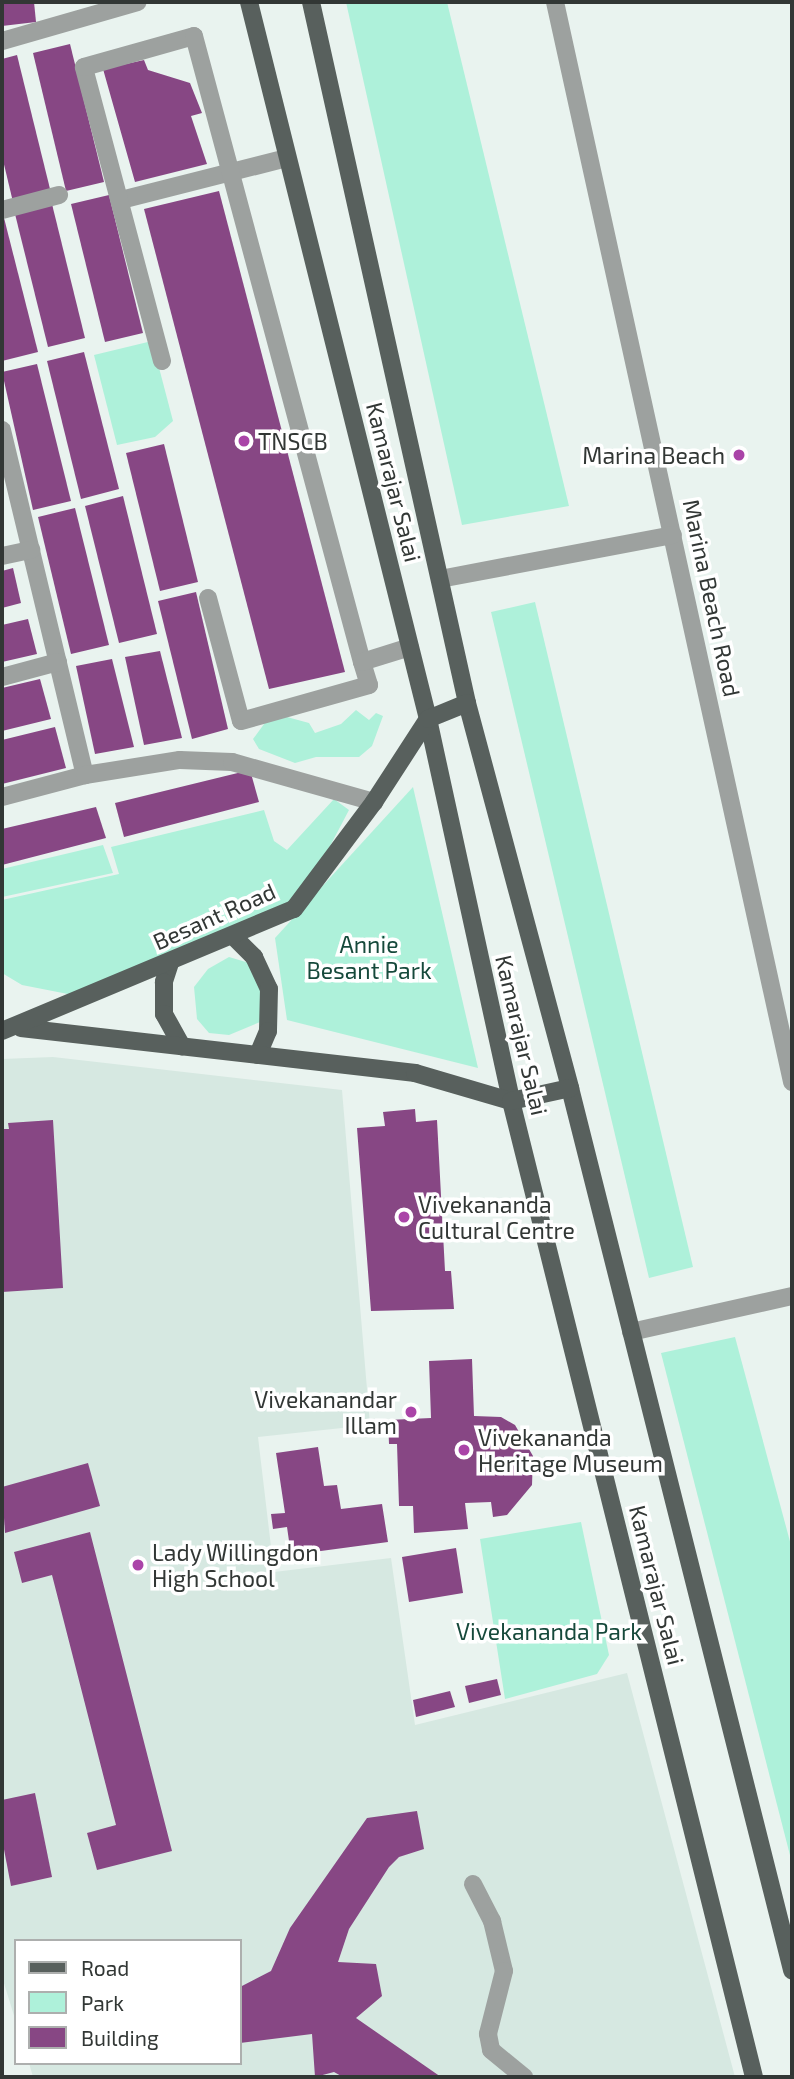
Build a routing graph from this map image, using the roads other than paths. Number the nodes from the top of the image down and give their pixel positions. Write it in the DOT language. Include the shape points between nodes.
graph roads {
  1 [pos="138,2"];
  2 [pos="249,2"];
  3 [pos="311,2"];
  4 [pos="555,2"];
  5 [pos="2,41"];
  6 [pos="287,158"];
  7 [pos="230,172"];
  8 [pos="59,195"];
  9 [pos="121,200"];
  10 [pos="2,210"];
  11 [pos="162,361"];
  12 [pos="2,434"];
  13 [pos="673,535"];
  14 [pos="31,550"];
  15 [pos="2,556"];
  16 [pos="440,579"];
  17 [pos="208,598"];
  18 [pos="410,648"];
  19 [pos="362,662"];
  20 [pos="58,663"];
  21 [pos="2,677"];
  22 [pos="467,703"];
  23 [pos="428,719"];
  24 [pos="85,775"];
  25 [pos="2,797"];
  26 [pos="374,802"];
  27 [pos="233,936"];
  28 [pos="170,963"];
  29 [pos="10,1029"];
  30 [pos="182,1046"];
  31 [pos="258,1055"];
  32 [pos="792,1082"];
  33 [pos="570,1088"];
  34 [pos="511,1101"];
  35 [pos="792,1296"];
  36 [pos="631,1332"];
  37 [pos="473,1884"];
  38 [pos="792,1970"];
  39 [pos="524,2077"];
  40 [pos="754,2077"];
  1 -- 5 [label="street"];
  2 -- 6 [label="main road, Kamarajar Salai"];
  3 -- 16 [label="main road, Kamarajar Salai"];
  4 -- 13 [label="street, Marina Beach Road"];
  6 -- 7 [label="street"];
  6 -- 18 [label="main road, Kamarajar Salai"];
  7 -- 9 [label="street"];
  7 -- 9 [label="street" via="194,36 84,67"];
  7 -- 19 [label="street"];
  8 -- 10 [label="street"];
  9 -- 11 [label="street"];
  12 -- 14 [label="street"];
  13 -- 16 [label="street"];
  13 -- 32 [label="street, Marina Beach Road"];
  14 -- 15 [label="street"];
  14 -- 20 [label="street"];
  16 -- 22 [label="main road, Kamarajar Salai"];
  17 -- 19 [label="street" via="241,721 369,685"];
  18 -- 19 [label="street"];
  18 -- 23 [label="main road, Kamarajar Salai"];
  20 -- 21 [label="street"];
  20 -- 24 [label="street"];
  22 -- 23 [label="main road"];
  22 -- 33 [label="main road, Kamarajar Salai"];
  23 -- 26 [label="main road, Besant Road"];
  23 -- 34 [label="main road, Kamarajar Salai"];
  24 -- 25 [label="street"];
  24 -- 26 [label="street" via="180,760 232,762"];
  26 -- 27 [label="main road, Besant Road" via="294,909"];
  27 -- 28 [label="main road, Besant Road"];
  27 -- 31 [label="main road" via="254,957 270,989 268,1031"];
  28 -- 29 [label="main road, Besant Road"];
  28 -- 30 [label="main road" via="162,999 168,1023"];
  29 -- 30 [label="main road, Besant Road"];
  30 -- 31 [label="main road, Besant Road"];
  31 -- 34 [label="main road, Besant Road" via="415,1073"];
  33 -- 34 [label="main road, Besant Road"];
  33 -- 36 [label="main road, Kamarajar Salai"];
  34 -- 40 [label="main road, Kamarajar Salai"];
  35 -- 36 [label="street"];
  36 -- 38 [label="main road, Kamarajar Salai"];
  37 -- 39 [label="street" via="492,1922 504,1971 488,2034 491,2050"];
}
